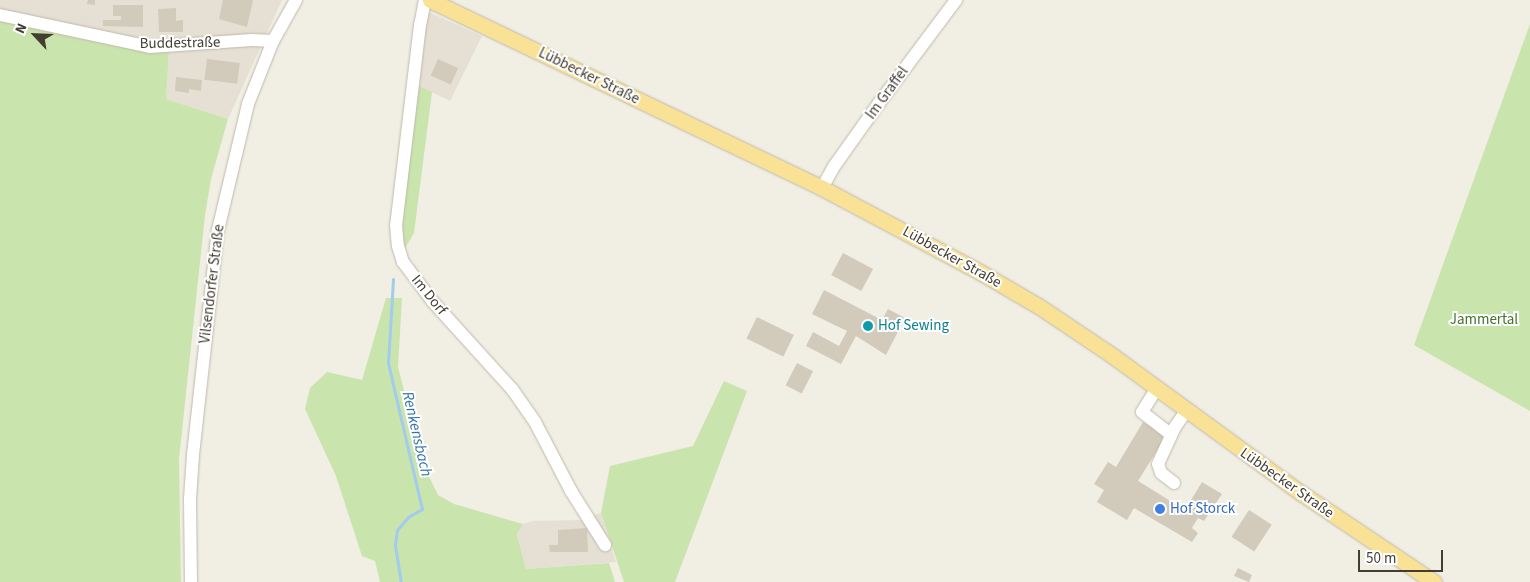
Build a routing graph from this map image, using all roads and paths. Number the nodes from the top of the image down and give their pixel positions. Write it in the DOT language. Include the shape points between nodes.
graph roads {
  1 [pos="296,0"];
  2 [pos="425,0"];
  3 [pos="430,0"];
  4 [pos="956,0"];
  5 [pos="0,15"];
  6 [pos="273,41"];
  7 [pos="822,188"];
  8 [pos="1157,388"];
  9 [pos="1187,410"];
  10 [pos="1171,435"];
  11 [pos="1174,483"];
  12 [pos="605,545"];
  13 [pos="191,582"];
  14 [pos="1434,582"];
  1 -- 6 [label="street, Vilsendorfer Straße"];
  2 -- 12 [label="street, Im Dorf" via="396,225 403,262 433,302 512,389 535,422 571,491"];
  3 -- 7 [label="main road, Lübbecker Straße"];
  4 -- 7 [label="street, Im Graffel" via="879,103"];
  5 -- 6 [label="street, Buddestraße" via="150,46"];
  6 -- 13 [label="street, Vilsendorfer Straße" via="248,104 218,230 193,456"];
  7 -- 8 [label="main road, Lübbecker Straße" via="920,238 1031,302"];
  8 -- 9 [label="main road, Lübbecker Straße"];
  8 -- 10 [label="street" via="1142,412"];
  9 -- 10 [label="street"];
  9 -- 14 [label="main road, Lübbecker Straße" via="1301,493"];
  10 -- 11 [label="street" via="1158,469"];
}
